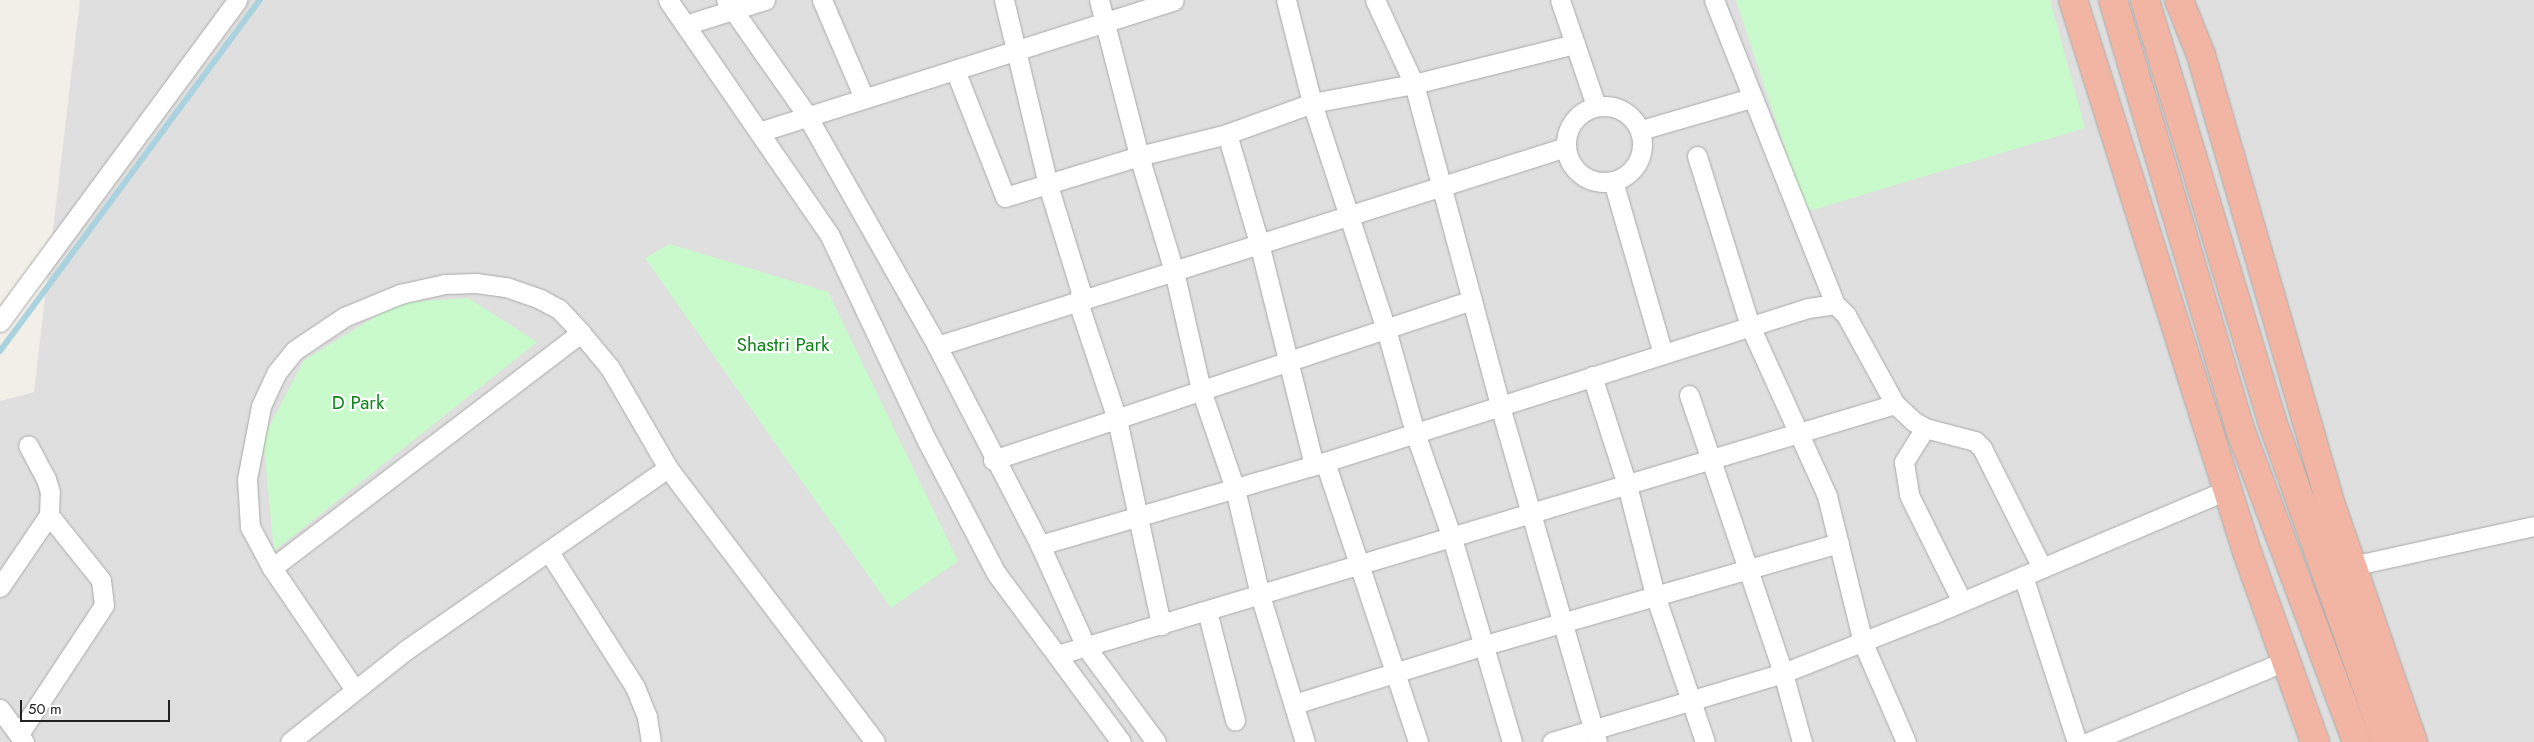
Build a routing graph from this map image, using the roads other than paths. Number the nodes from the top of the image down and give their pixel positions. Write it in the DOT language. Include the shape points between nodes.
graph roads {
  1 [pos="237,0"];
  2 [pos="668,0"];
  3 [pos="765,0"];
  4 [pos="822,0"];
  5 [pos="1004,0"];
  6 [pos="1099,0"];
  7 [pos="1286,0"];
  8 [pos="1375,0"];
  9 [pos="1560,0"];
  10 [pos="1714,0"];
  11 [pos="2073,0"];
  12 [pos="2113,0"];
  13 [pos="2145,0"];
  14 [pos="2178,0"];
  15 [pos="1170,1"];
  16 [pos="729,5"];
  17 [pos="1104,22"];
  18 [pos="685,24"];
  19 [pos="1575,44"];
  20 [pos="1018,50"];
  21 [pos="955,70"];
  22 [pos="1414,84"];
  23 [pos="864,98"];
  24 [pos="1751,98"];
  25 [pos="1312,103"];
  26 [pos="1596,106"];
  27 [pos="806,114"];
  28 [pos="1641,130"];
  29 [pos="759,132"];
  30 [pos="1227,134"];
  31 [pos="1566,146"];
  32 [pos="1139,156"];
  33 [pos="1697,156"];
  34 [pos="1613,182"];
  35 [pos="1048,185"];
  36 [pos="1441,186"];
  37 [pos="1349,215"];
  38 [pos="1258,245"];
  39 [pos="1174,271"];
  40 [pos="1472,300"];
  41 [pos="1078,302"];
  42 [pos="1835,304"];
  43 [pos="0,322"];
  44 [pos="1750,326"];
  45 [pos="1386,329"];
  46 [pos="581,333"];
  47 [pos="937,346"];
  48 [pos="1663,354"];
  49 [pos="1288,362"];
  50 [pos="1592,376"];
  51 [pos="1201,390"];
  52 [pos="1689,395"];
  53 [pos="1895,404"];
  54 [pos="1500,406"];
  55 [pos="1117,419"];
  56 [pos="1923,427"];
  57 [pos="1415,433"];
  58 [pos="1799,433"];
  59 [pos="28,445"];
  60 [pos="993,460"];
  61 [pos="1709,461"];
  62 [pos="1320,463"];
  63 [pos="668,468"];
  64 [pos="1627,485"];
  65 [pos="1235,489"];
  66 [pos="2227,490"];
  67 [pos="1531,514"];
  68 [pos="49,515"];
  69 [pos="1138,517"];
  70 [pos="2534,526"];
  71 [pos="1452,538"];
  72 [pos="1839,543"];
  73 [pos="1040,545"];
  74 [pos="550,552"];
  75 [pos="1359,566"];
  76 [pos="2352,566"];
  77 [pos="272,568"];
  78 [pos="1747,568"];
  79 [pos="2042,568"];
  80 [pos="2023,576"];
  81 [pos="0,587"];
  82 [pos="1260,595"];
  83 [pos="1655,595"];
  84 [pos="1962,602"];
  85 [pos="1207,611"];
  86 [pos="1563,622"];
  87 [pos="1161,625"];
  88 [pos="1863,643"];
  89 [pos="1483,646"];
  90 [pos="1086,648"];
  91 [pos="1057,655"];
  92 [pos="2286,661"];
  93 [pos="1393,673"];
  94 [pos="1783,673"];
  95 [pos="355,690"];
  96 [pos="1692,700"];
  97 [pos="1294,704"];
  98 [pos="0,709"];
  99 [pos="1235,720"];
  100 [pos="1596,736"];
  101 [pos="21,738"];
  102 [pos="290,742"];
  103 [pos="652,742"];
  104 [pos="875,742"];
  105 [pos="1121,742"];
  106 [pos="1156,742"];
  107 [pos="1304,742"];
  108 [pos="1418,742"];
  109 [pos="1512,742"];
  110 [pos="1552,742"];
  111 [pos="1705,742"];
  112 [pos="1802,742"];
  113 [pos="1906,742"];
  114 [pos="2077,742"];
  115 [pos="2089,742"];
  116 [pos="2315,742"];
  117 [pos="2357,742"];
  118 [pos="2386,742"];
  119 [pos="2413,742"];
  1 -- 43 [label="street"];
  2 -- 18 [label="street"];
  3 -- 16 [label="street"];
  4 -- 23 [label="street"];
  5 -- 20 [label="street"];
  6 -- 17 [label="street"];
  7 -- 25 [label="street"];
  8 -- 22 [label="street"];
  9 -- 19 [label="street"];
  10 -- 24 [label="street"];
  11 -- 66 [label="highway"];
  12 -- 117 [label="highway" via="2241,432"];
  13 -- 118 [label="highway" via="2272,421"];
  14 -- 76 [label="highway" via="2201,55 2332,508"];
  15 -- 17 [label="street"];
  16 -- 18 [label="street"];
  16 -- 27 [label="street"];
  17 -- 20 [label="street"];
  17 -- 32 [label="street"];
  18 -- 29 [label="street"];
  19 -- 22 [label="street"];
  19 -- 26 [label="street"];
  20 -- 21 [label="street"];
  20 -- 35 [label="street"];
  21 -- 23 [label="street"];
  21 -- 35 [label="street" via="1005,197"];
  22 -- 25 [label="street"];
  22 -- 36 [label="street"];
  23 -- 27 [label="street"];
  24 -- 28 [label="street"];
  24 -- 42 [label="street"];
  25 -- 30 [label="street"];
  25 -- 37 [label="street"];
  26 -- 28 [label="street" via="1607,105 1623,110 1636,120"];
  26 -- 31 [label="street" via="1577,116 1570,125"];
  27 -- 29 [label="street"];
  27 -- 47 [label="street"];
  28 -- 34 [label="street" via="1643,141 1638,162"];
  29 -- 91 [label="street" via="830,236 927,441 996,573"];
  30 -- 32 [label="street"];
  30 -- 38 [label="street"];
  31 -- 34 [label="street" via="1568,157 1581,175"];
  31 -- 36 [label="street"];
  32 -- 35 [label="street"];
  32 -- 39 [label="street"];
  33 -- 44 [label="street"];
  34 -- 48 [label="street"];
  35 -- 41 [label="street" via="1081,292"];
  36 -- 37 [label="street"];
  36 -- 40 [label="street"];
  37 -- 38 [label="street"];
  37 -- 45 [label="street"];
  38 -- 39 [label="street"];
  38 -- 49 [label="street"];
  39 -- 41 [label="street"];
  39 -- 51 [label="street"];
  40 -- 45 [label="street"];
  40 -- 54 [label="street"];
  41 -- 47 [label="street"];
  41 -- 55 [label="street"];
  42 -- 44 [label="street" via="1808,308"];
  42 -- 53 [label="street" via="1846,315"];
  44 -- 48 [label="street"];
  44 -- 58 [label="street"];
  45 -- 49 [label="street"];
  45 -- 57 [label="street"];
  46 -- 63 [label="street" via="610,368"];
  46 -- 77 [label="street"];
  46 -- 77 [label="street" via="559,309 540,299 506,287 476,283 445,284 400,294 344,317 318,332 295,350 277,372 261,406 252,446 247,478 250,527"];
  47 -- 60 [label="street"];
  48 -- 50 [label="street"];
  49 -- 51 [label="street"];
  49 -- 62 [label="street"];
  50 -- 54 [label="street"];
  50 -- 64 [label="street"];
  51 -- 55 [label="street"];
  51 -- 65 [label="street"];
  52 -- 61 [label="street"];
  53 -- 56 [label="street"];
  53 -- 58 [label="street"];
  54 -- 57 [label="street"];
  54 -- 67 [label="street"];
  55 -- 60 [label="street"];
  55 -- 69 [label="street"];
  56 -- 79 [label="street" via="1968,438 1982,448"];
  56 -- 84 [label="street" via="1904,462 1909,495"];
  57 -- 62 [label="street"];
  57 -- 71 [label="street"];
  58 -- 61 [label="street"];
  58 -- 72 [label="street" via="1827,496"];
  59 -- 68 [label="street" via="50,492"];
  60 -- 73 [label="street"];
  61 -- 64 [label="street"];
  61 -- 78 [label="street"];
  62 -- 65 [label="street"];
  62 -- 75 [label="street"];
  63 -- 74 [label="street"];
  63 -- 104 [label="street"];
  64 -- 67 [label="street"];
  64 -- 83 [label="street"];
  65 -- 69 [label="street"];
  65 -- 82 [label="street"];
  66 -- 79 [label="street"];
  66 -- 92 [label="highway"];
  67 -- 71 [label="street"];
  67 -- 86 [label="street"];
  68 -- 81 [label="street"];
  68 -- 101 [label="street" via="101,580 104,605"];
  69 -- 73 [label="street"];
  69 -- 87 [label="street"];
  70 -- 76 [label="street"];
  71 -- 75 [label="street"];
  71 -- 89 [label="street"];
  72 -- 78 [label="street"];
  72 -- 88 [label="street"];
  73 -- 90 [label="street"];
  74 -- 95 [label="street" via="406,650"];
  74 -- 103 [label="street" via="635,687 647,717"];
  75 -- 82 [label="street"];
  75 -- 93 [label="street"];
  76 -- 119 [label="highway"];
  77 -- 95 [label="street"];
  78 -- 83 [label="street"];
  78 -- 94 [label="street"];
  79 -- 80 [label="street"];
  80 -- 84 [label="street"];
  80 -- 114 [label="street"];
  82 -- 85 [label="street"];
  82 -- 97 [label="street"];
  83 -- 86 [label="street"];
  83 -- 96 [label="street"];
  84 -- 88 [label="street"];
  85 -- 87 [label="street"];
  85 -- 99 [label="street"];
  86 -- 89 [label="street"];
  86 -- 100 [label="street"];
  87 -- 90 [label="street"];
  88 -- 94 [label="street"];
  88 -- 113 [label="street"];
  89 -- 93 [label="street"];
  89 -- 109 [label="street"];
  90 -- 91 [label="street"];
  90 -- 106 [label="street"];
  91 -- 105 [label="street"];
  92 -- 115 [label="street"];
  92 -- 116 [label="highway"];
  93 -- 97 [label="street"];
  93 -- 108 [label="street"];
  94 -- 96 [label="street"];
  94 -- 112 [label="street"];
  95 -- 102 [label="street"];
  96 -- 100 [label="street"];
  96 -- 111 [label="street"];
  97 -- 107 [label="street"];
  98 -- 101 [label="street"];
  100 -- 110 [label="street"];
}
